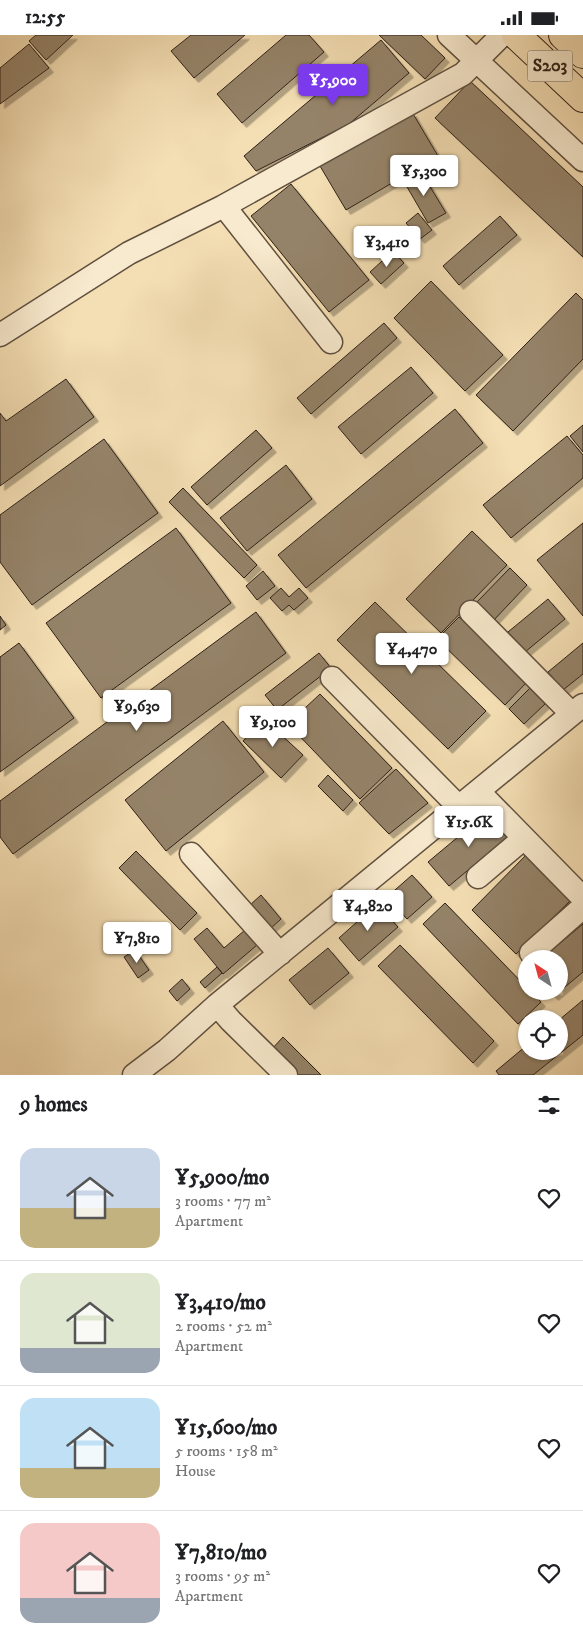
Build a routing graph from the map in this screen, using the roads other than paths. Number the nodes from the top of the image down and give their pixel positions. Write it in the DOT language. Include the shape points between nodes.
graph roads {
  1 [pos="449,35"];
  2 [pos="502,35"];
  3 [pos="516,35"];
  4 [pos="563,35"];
  5 [pos="583,54"];
  6 [pos="476,60"];
  7 [pos="583,98"];
  8 [pos="583,160"];
  9 [pos="224,206"];
  10 [pos="0,335"];
  11 [pos="331,342"];
  12 [pos="471,611"];
  13 [pos="332,678"];
  14 [pos="577,710"];
  15 [pos="478,791"];
  16 [pos="459,807"];
  17 [pos="524,838"];
  18 [pos="191,854"];
  19 [pos="478,877"];
  20 [pos="583,898"];
  21 [pos="583,907"];
  22 [pos="534,950"];
  23 [pos="280,954"];
  24 [pos="217,1005"];
  25 [pos="134,1075"];
  26 [pos="286,1075"];
  1 -- 6 [label="street"];
  2 -- 6 [label="street"];
  3 -- 7 [label="main road, S203"];
  4 -- 5 [label="main road, S203"];
  6 -- 8 [label="street"];
  6 -- 9 [label="street" via="463,73"];
  9 -- 10 [label="street" via="129,253"];
  9 -- 11 [label="street"];
  12 -- 14 [label="street"];
  13 -- 16 [label="street"];
  14 -- 15 [label="street"];
  15 -- 16 [label="street"];
  15 -- 17 [label="street"];
  16 -- 23 [label="street"];
  17 -- 19 [label="street"];
  17 -- 20 [label="street"];
  18 -- 23 [label="street"];
  21 -- 22 [label="street"];
  23 -- 24 [label="street"];
  24 -- 25 [label="street"];
  24 -- 26 [label="street"];
}
